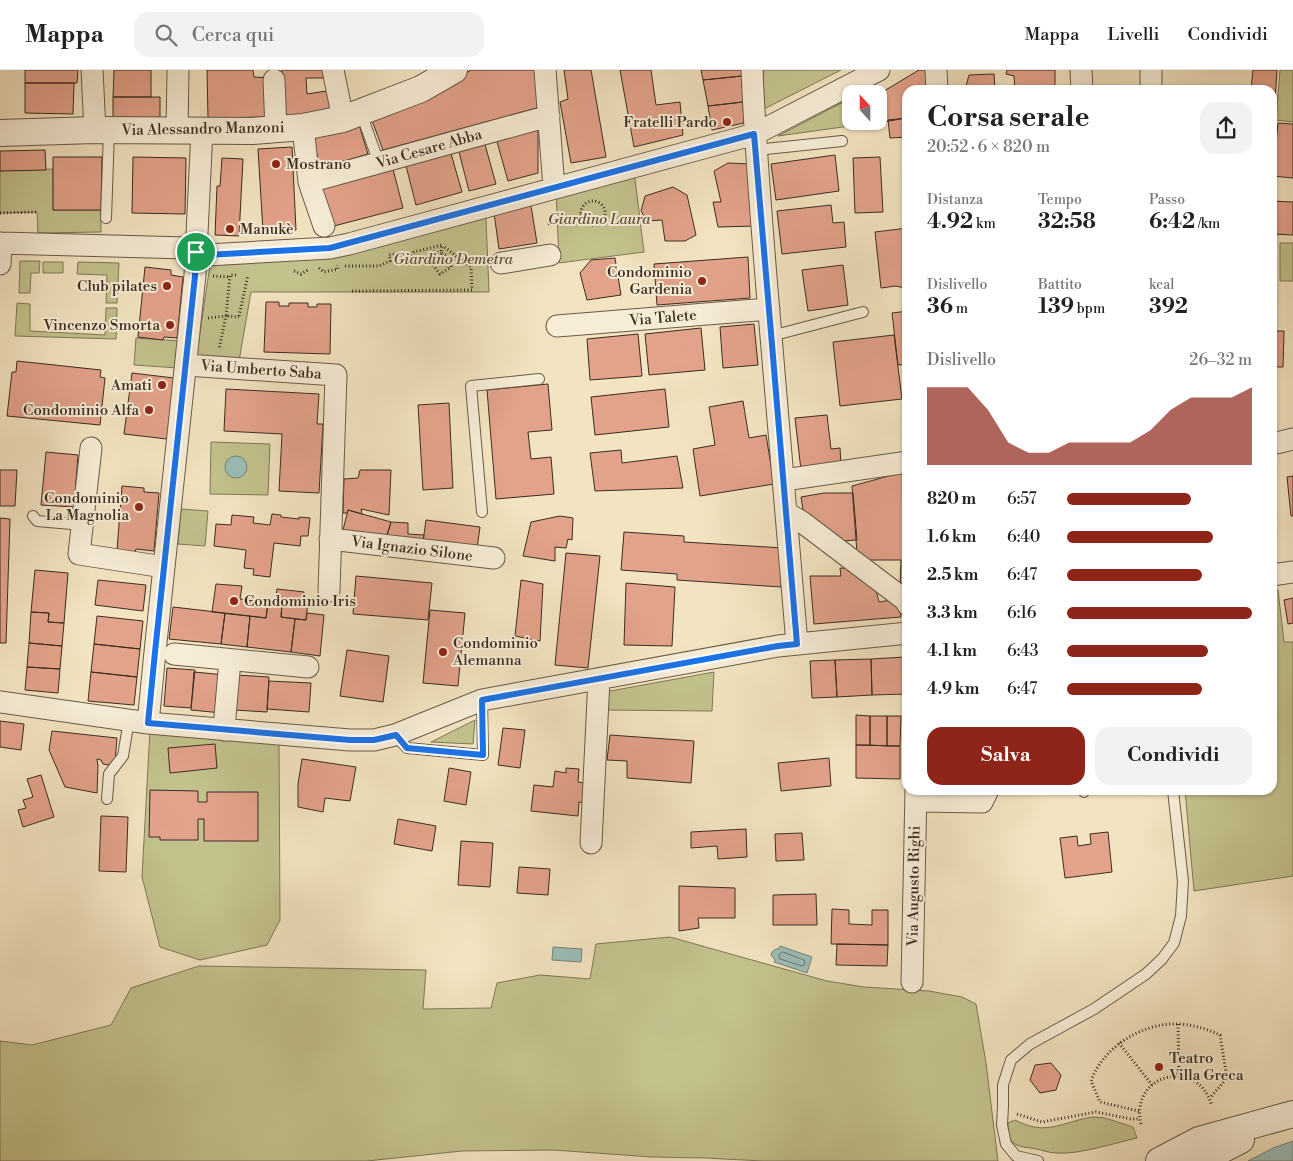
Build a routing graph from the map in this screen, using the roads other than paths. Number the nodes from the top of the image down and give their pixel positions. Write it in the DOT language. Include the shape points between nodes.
graph roads {
  1 [pos="92,70"];
  2 [pos="178,70"];
  3 [pos="333,70"];
  4 [pos="454,70"];
  5 [pos="546,70"];
  6 [pos="752,70"];
  7 [pos="879,70"];
  8 [pos="936,70"];
  9 [pos="1081,70"];
  10 [pos="1151,70"];
  11 [pos="274,80"];
  12 [pos="937,85"];
  13 [pos="1082,85"];
  14 [pos="1151,85"];
  15 [pos="352,115"];
  16 [pos="549,116"];
  17 [pos="303,127"];
  18 [pos="276,129"];
  19 [pos="102,130"];
  20 [pos="190,130"];
  21 [pos="0,133"];
  22 [pos="842,141"];
  23 [pos="755,142"];
  24 [pos="379,163"];
  25 [pos="309,182"];
  26 [pos="554,188"];
  27 [pos="106,218"];
  28 [pos="324,226"];
  29 [pos="0,250"];
  30 [pos="196,252"];
  31 [pos="550,255"];
  32 [pos="501,263"];
  33 [pos="769,309"];
  34 [pos="863,312"];
  35 [pos="557,326"];
  36 [pos="771,336"];
  37 [pos="186,365"];
  38 [pos="336,375"];
  39 [pos="539,379"];
  40 [pos="1293,439"];
  41 [pos="1277,443"];
  42 [pos="91,448"];
  43 [pos="902,463"];
  44 [pos="784,480"];
  45 [pos="482,512"];
  46 [pos="787,513"];
  47 [pos="33,516"];
  48 [pos="83,525"];
  49 [pos="330,539"];
  50 [pos="494,558"];
  51 [pos="164,567"];
  52 [pos="1293,572"];
  53 [pos="1277,574"];
  54 [pos="329,591"];
  55 [pos="902,598"];
  56 [pos="902,634"];
  57 [pos="797,644"];
  58 [pos="174,654"];
  59 [pos="230,660"];
  60 [pos="308,667"];
  61 [pos="599,679"];
  62 [pos="482,700"];
  63 [pos="0,702"];
  64 [pos="138,722"];
  65 [pos="225,730"];
  66 [pos="396,735"];
  67 [pos="986,795"];
  68 [pos="1173,795"];
  69 [pos="916,796"];
  70 [pos="107,798"];
  71 [pos="591,843"];
  72 [pos="912,982"];
  73 [pos="1293,1116"];
  74 [pos="1038,1161"];
  75 [pos="1159,1161"];
  76 [pos="1200,1161"];
  1 -- 19 [label="street"];
  2 -- 20 [label="street"];
  3 -- 15 [label="street"];
  4 -- 15 [label="street, Via Alessandro Manzoni" via="421,89"];
  5 -- 16 [label="street"];
  6 -- 23 [label="street"];
  7 -- 23 [label="street"];
  8 -- 12 [label="street"];
  9 -- 13 [label="street"];
  10 -- 14 [label="street"];
  11 -- 18 [label="street"];
  15 -- 17 [label="street, Via Alessandro Manzoni"];
  15 -- 24 [label="lane"];
  16 -- 24 [label="street, Via Cesare Abba"];
  16 -- 26 [label="street"];
  17 -- 18 [label="street, Via Alessandro Manzoni"];
  17 -- 25 [label="street"];
  18 -- 20 [label="street, Via Alessandro Manzoni"];
  19 -- 20 [label="street, Via Alessandro Manzoni"];
  19 -- 21 [label="street, Via Alessandro Manzoni"];
  19 -- 27 [label="lane"];
  20 -- 30 [label="street"];
  22 -- 23 [label="lane"];
  23 -- 26 [label="street"];
  23 -- 33 [label="street"];
  24 -- 25 [label="street, Via Cesare Abba"];
  25 -- 28 [label="street"];
  26 -- 30 [label="street" via="330,248 207,255"];
  29 -- 30 [label="street" via="187,248"];
  30 -- 37 [label="street"];
  31 -- 32 [label="street"];
  33 -- 35 [label="street, Via Talete"];
  33 -- 36 [label="street"];
  34 -- 36 [label="lane"];
  36 -- 44 [label="street"];
  37 -- 38 [label="street, Via Umberto Saba"];
  37 -- 51 [label="street"];
  38 -- 49 [label="street, Via Ignazio Silone"];
  39 -- 45 [label="lane" via="471,386"];
  40 -- 41 [label="street"];
  42 -- 48 [label="street"];
  43 -- 44 [label="street"];
  44 -- 46 [label="street"];
  46 -- 55 [label="street"];
  46 -- 57 [label="street"];
  47 -- 48 [label="lane" via="37,521"];
  48 -- 51 [label="street" via="80,554"];
  49 -- 50 [label="street, Via Ignazio Silone"];
  49 -- 54 [label="street, Via Ignazio Silone"];
  51 -- 64 [label="street"];
  52 -- 53 [label="street"];
  56 -- 57 [label="street"];
  57 -- 61 [label="street"];
  58 -- 59 [label="street"];
  59 -- 60 [label="street"];
  59 -- 65 [label="street"];
  61 -- 62 [label="street"];
  61 -- 71 [label="street"];
  62 -- 66 [label="street"];
  62 -- 66 [label="lane" via="483,755 407,748"];
  63 -- 64 [label="street"];
  64 -- 65 [label="street"];
  64 -- 70 [label="lane" via="123,756 109,774"];
  65 -- 66 [label="street" via="350,740 374,740"];
  67 -- 69 [label="street" via="982,802"];
  68 -- 74 [label="lane" via="1182,881 1174,943 1146,974 1094,1009 1030,1044 1011,1060 1003,1085 1002,1125 1006,1144 1016,1156"];
  69 -- 72 [label="street, Via Augusto Righi"];
  73 -- 75 [label="street" via="1199,1140"];
  73 -- 76 [label="street"];
}
